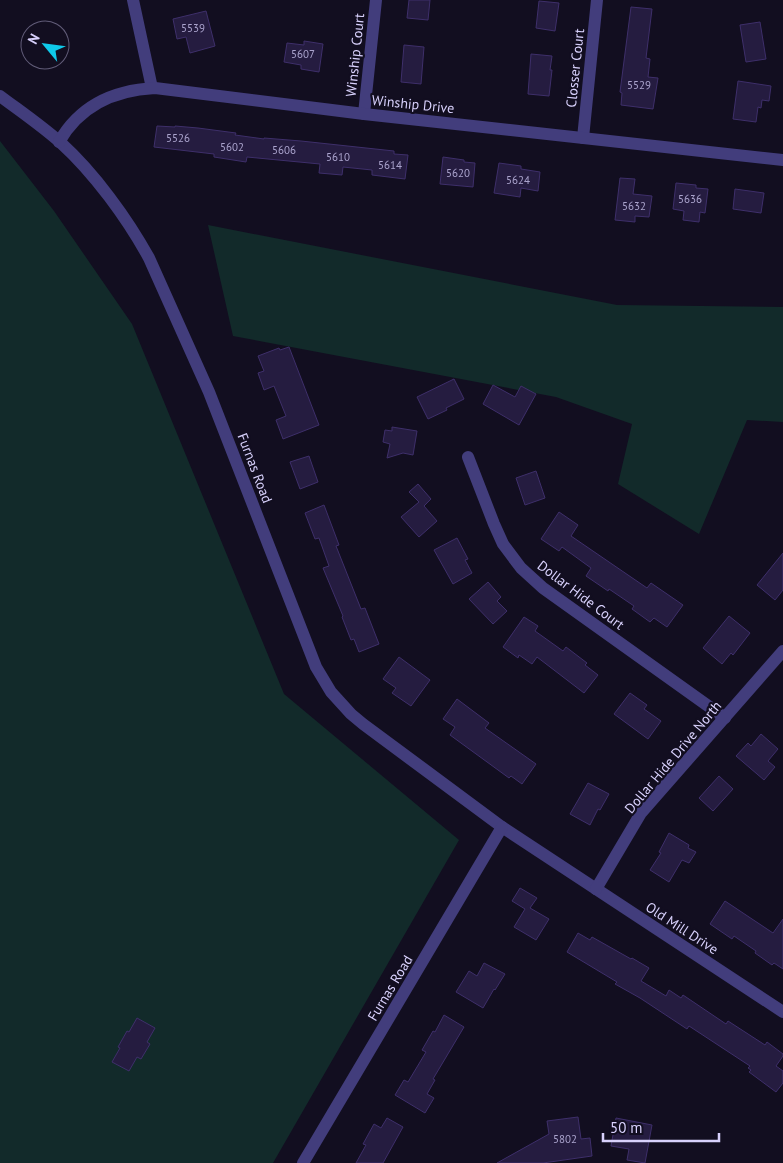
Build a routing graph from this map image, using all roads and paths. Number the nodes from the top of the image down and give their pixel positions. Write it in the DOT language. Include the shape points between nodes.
graph roads {
  1 [pos="133,0"];
  2 [pos="376,0"];
  3 [pos="597,0"];
  4 [pos="152,88"];
  5 [pos="0,96"];
  6 [pos="364,114"];
  7 [pos="583,138"];
  8 [pos="59,142"];
  9 [pos="783,160"];
  10 [pos="468,457"];
  11 [pos="783,650"];
  12 [pos="725,718"];
  13 [pos="502,828"];
  14 [pos="564,869"];
  15 [pos="596,889"];
  16 [pos="783,1012"];
  17 [pos="303,1163"];
  1 -- 4 [label="street"];
  2 -- 6 [label="street, Winship Court"];
  3 -- 7 [label="street, Closser Court"];
  4 -- 6 [label="street, Winship Drive"];
  4 -- 8 [label="street, Winship Drive" via="116,94 95,104 72,123"];
  5 -- 8 [label="street, Furnas Road"];
  6 -- 7 [label="street, Winship Drive"];
  7 -- 9 [label="street, Winship Drive"];
  8 -- 13 [label="street, Furnas Road" via="79,160 110,199 149,258 209,392 323,680 341,704 363,724"];
  10 -- 12 [label="street, Dollar Hide Court" via="500,538 526,573"];
  11 -- 12 [label="street, Dollar Hide Drive North"];
  12 -- 15 [label="street, Dollar Hide Drive North" via="641,813"];
  13 -- 14 [label="street, Furnas Road"];
  13 -- 17 [label="street, Furnas Road"];
  14 -- 15 [label="street, Old Mill Drive"];
  15 -- 16 [label="street, Old Mill Drive"];
}
